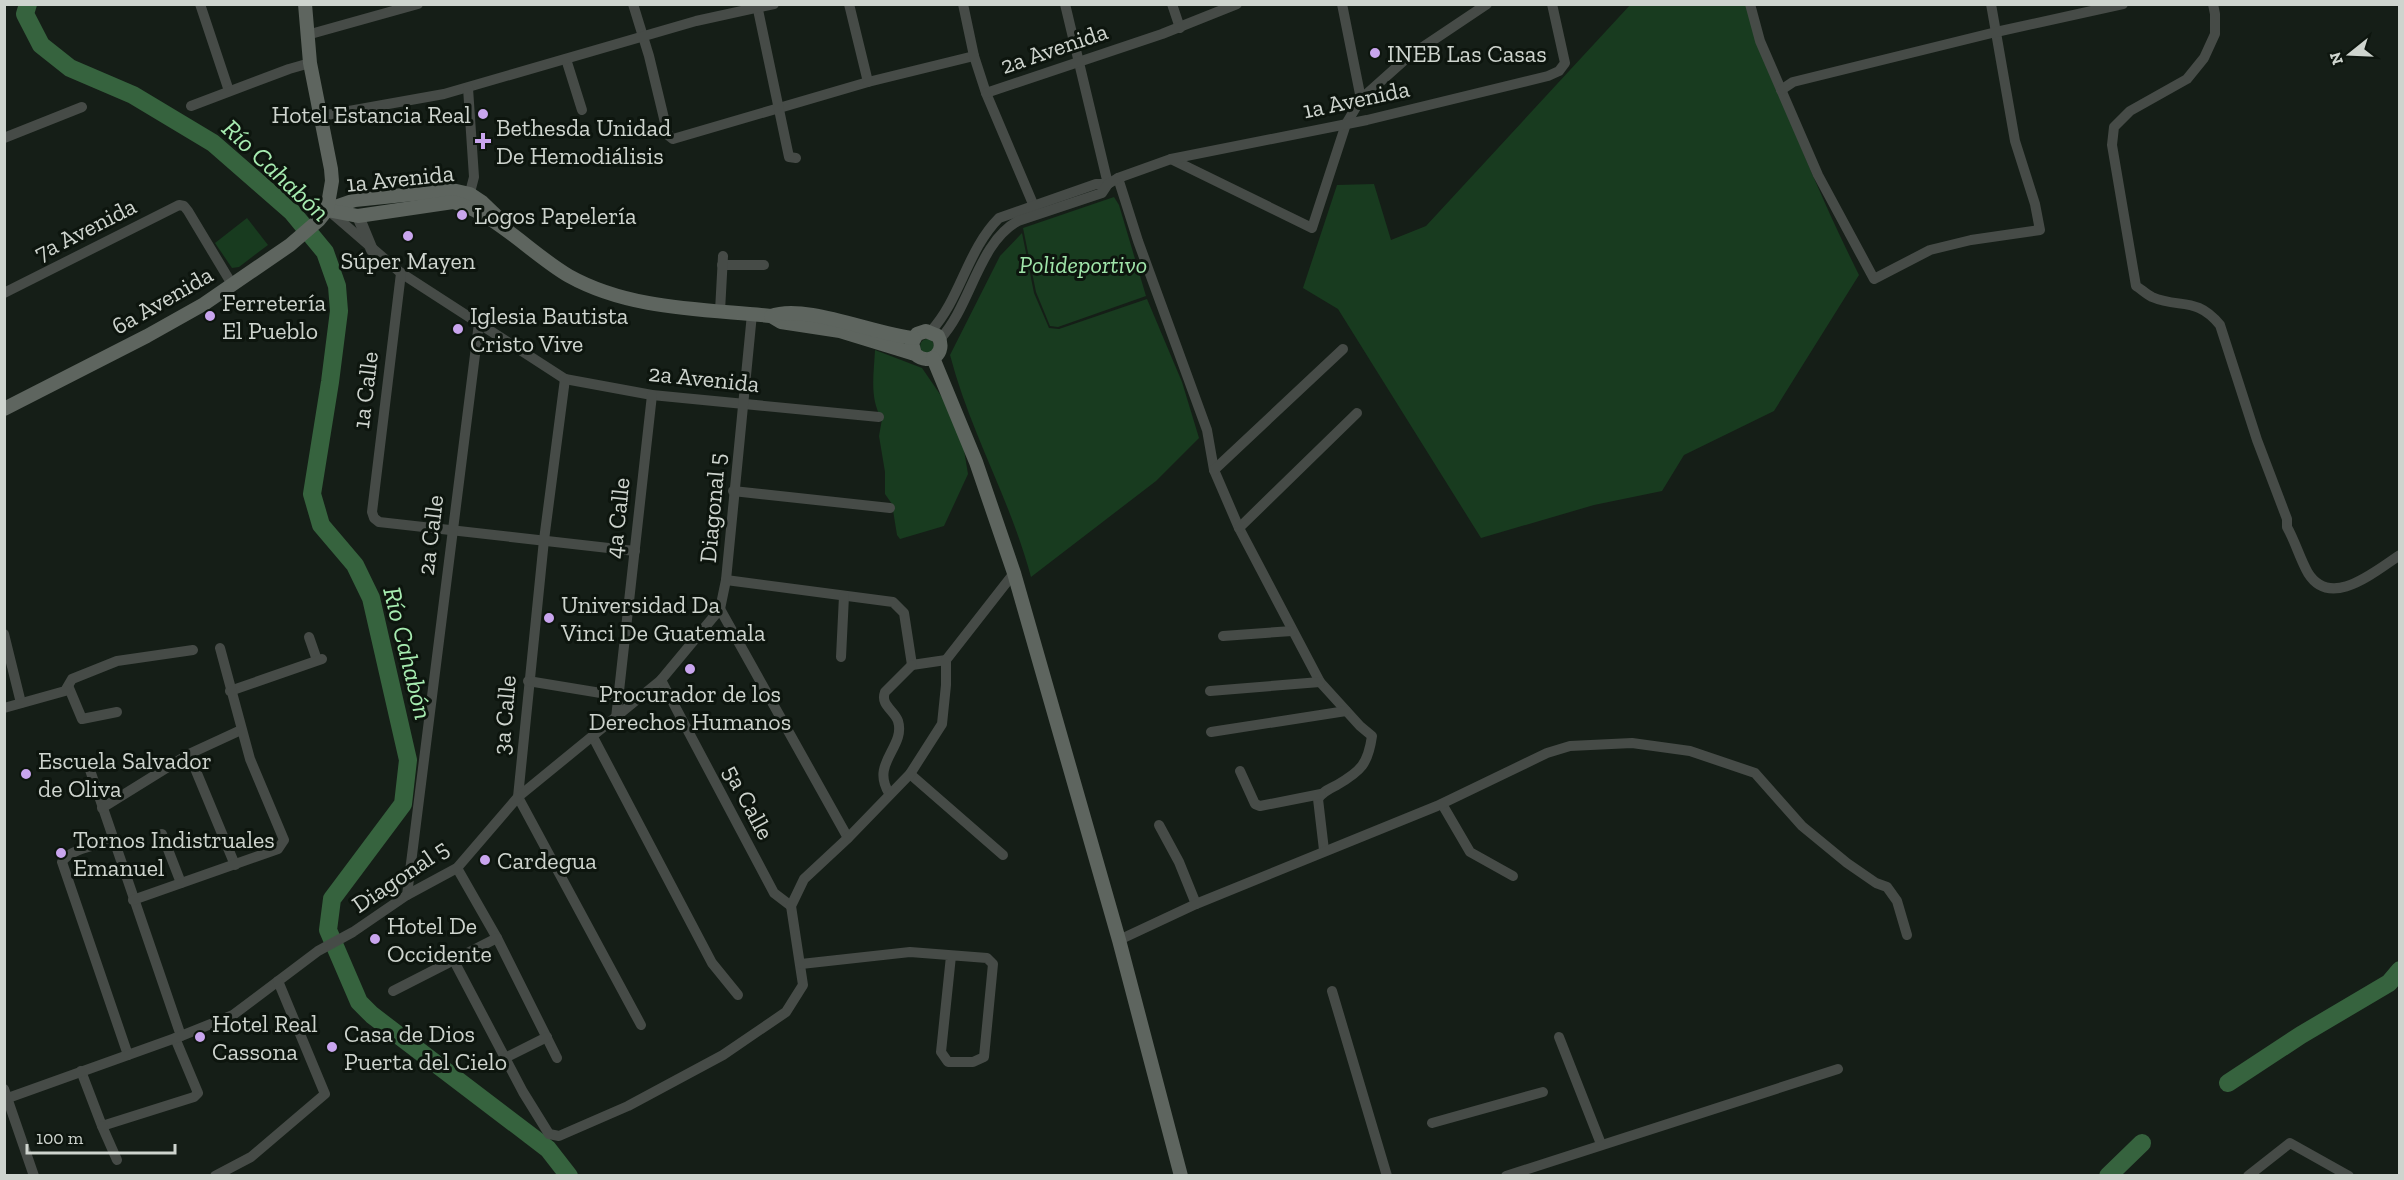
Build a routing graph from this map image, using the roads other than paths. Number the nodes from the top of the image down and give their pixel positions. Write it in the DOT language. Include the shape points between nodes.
graph roads {
  1 [pos="200,4"];
  2 [pos="304,4"];
  3 [pos="418,4"];
  4 [pos="633,4"];
  5 [pos="774,4"];
  6 [pos="849,4"];
  7 [pos="963,4"];
  8 [pos="1065,4"];
  9 [pos="1172,4"];
  10 [pos="1237,4"];
  11 [pos="1342,4"];
  12 [pos="1487,4"];
  13 [pos="1552,4"];
  14 [pos="1750,4"];
  15 [pos="1991,4"];
  16 [pos="2123,4"];
  17 [pos="2212,4"];
  18 [pos="757,7"];
  19 [pos="1180,28"];
  20 [pos="1996,32"];
  21 [pos="307,35"];
  22 [pos="644,37"];
  23 [pos="974,56"];
  24 [pos="566,59"];
  25 [pos="1078,62"];
  26 [pos="310,63"];
  27 [pos="868,82"];
  28 [pos="468,88"];
  29 [pos="1781,90"];
  30 [pos="229,92"];
  31 [pos="986,93"];
  32 [pos="1361,99"];
  33 [pos="191,106"];
  34 [pos="82,107"];
  35 [pos="778,107"];
  36 [pos="582,110"];
  37 [pos="321,116"];
  38 [pos="1346,124"];
  39 [pos="4,138"];
  40 [pos="796,158"];
  41 [pos="1171,159"];
  42 [pos="1113,181"];
  43 [pos="468,200"];
  44 [pos="1035,210"];
  45 [pos="323,215"];
  46 [pos="358,216"];
  47 [pos="372,250"];
  48 [pos="764,265"];
  49 [pos="401,273"];
  50 [pos="233,286"];
  51 [pos="4,293"];
  52 [pos="720,311"];
  53 [pos="752,314"];
  54 [pos="771,316"];
  55 [pos="479,323"];
  56 [pos="936,335"];
  57 [pos="914,338"];
  58 [pos="1343,349"];
  59 [pos="915,354"];
  60 [pos="933,358"];
  61 [pos="565,379"];
  62 [pos="652,395"];
  63 [pos="742,404"];
  64 [pos="4,409"];
  65 [pos="1357,413"];
  66 [pos="879,417"];
  67 [pos="1214,470"];
  68 [pos="733,491"];
  69 [pos="890,508"];
  70 [pos="1239,528"];
  71 [pos="452,529"];
  72 [pos="544,540"];
  73 [pos="635,551"];
  74 [pos="2400,555"];
  75 [pos="1014,573"];
  76 [pos="726,580"];
  77 [pos="844,596"];
  78 [pos="720,609"];
  79 [pos="1292,631"];
  80 [pos="4,634"];
  81 [pos="1223,636"];
  82 [pos="309,637"];
  83 [pos="220,648"];
  84 [pos="193,650"];
  85 [pos="841,657"];
  86 [pos="946,660"];
  87 [pos="912,665"];
  88 [pos="661,680"];
  89 [pos="528,681"];
  90 [pos="1320,682"];
  91 [pos="69,688"];
  92 [pos="230,691"];
  93 [pos="1210,691"];
  94 [pos="619,696"];
  95 [pos="21,703"];
  96 [pos="4,708"];
  97 [pos="1346,711"];
  98 [pos="117,712"];
  99 [pos="616,718"];
  100 [pos="241,730"];
  101 [pos="1211,732"];
  102 [pos="593,737"];
  103 [pos="189,754"];
  104 [pos="90,770"];
  105 [pos="1240,771"];
  106 [pos="910,774"];
  107 [pos="889,793"];
  108 [pos="1321,794"];
  109 [pos="518,797"];
  110 [pos="1442,804"];
  111 [pos="102,808"];
  112 [pos="1159,825"];
  113 [pos="162,834"];
  114 [pos="848,838"];
  115 [pos="113,840"];
  116 [pos="1324,850"];
  117 [pos="1003,855"];
  118 [pos="235,865"];
  119 [pos="457,868"];
  120 [pos="1513,876"];
  121 [pos="181,883"];
  122 [pos="406,895"];
  123 [pos="133,900"];
  124 [pos="1196,904"];
  125 [pos="791,906"];
  126 [pos="1907,935"];
  127 [pos="496,938"];
  128 [pos="1119,940"];
  129 [pos="951,956"];
  130 [pos="453,959"];
  131 [pos="801,964"];
  132 [pos="278,981"];
  133 [pos="393,991"];
  134 [pos="1332,991"];
  135 [pos="738,995"];
  136 [pos="641,1025"];
  137 [pos="1560,1036"];
  138 [pos="178,1037"];
  139 [pos="547,1037"];
  140 [pos="128,1055"];
  141 [pos="505,1058"];
  142 [pos="557,1058"];
  143 [pos="1838,1069"];
  144 [pos="81,1071"];
  145 [pos="1543,1092"];
  146 [pos="6,1094"];
  147 [pos="1432,1123"];
  148 [pos="102,1126"];
  149 [pos="1601,1144"];
  150 [pos="117,1160"];
  151 [pos="34,1176"];
  152 [pos="215,1176"];
  153 [pos="1181,1176"];
  154 [pos="1387,1176"];
  155 [pos="1506,1176"];
  156 [pos="2248,1176"];
  157 [pos="2349,1176"];
  1 -- 30 [label="street"];
  2 -- 21 [label="main road"];
  3 -- 21 [label="street"];
  4 -- 22 [label="street"];
  5 -- 18 [label="street"];
  6 -- 27 [label="street"];
  7 -- 23 [label="street"];
  8 -- 25 [label="street"];
  9 -- 19 [label="street"];
  10 -- 19 [label="street, 2a Avenida"];
  11 -- 32 [label="street"];
  12 -- 32 [label="street" via="1400,62"];
  13 -- 38 [label="street, 1a Avenida" via="1565,63 1559,71"];
  14 -- 29 [label="street" via="1760,41"];
  15 -- 20 [label="street"];
  16 -- 20 [label="street"];
  17 -- 74 [label="street" via="2215,33 2204,58 2187,79 2130,111 2114,127 2112,145 2136,286 2151,297 2209,312 2220,325 2288,526 2308,573 2319,586 2335,590 2354,584"];
  18 -- 22 [label="street"];
  18 -- 35 [label="street"];
  19 -- 25 [label="street, 2a Avenida"];
  20 -- 29 [label="street" via="1793,82"];
  20 -- 29 [label="street" via="2015,141 2040,230 1930,250 1874,279 1818,175"];
  21 -- 26 [label="main road"];
  22 -- 24 [label="street"];
  22 -- 35 [label="street" via="668,135 673,139"];
  23 -- 27 [label="street"];
  23 -- 31 [label="street"];
  24 -- 28 [label="street"];
  24 -- 36 [label="street"];
  25 -- 31 [label="street, 2a Avenida"];
  25 -- 42 [label="street"];
  26 -- 30 [label="street"];
  26 -- 37 [label="main road"];
  27 -- 35 [label="street"];
  28 -- 37 [label="street"];
  28 -- 43 [label="street" via="474,177"];
  30 -- 33 [label="street"];
  31 -- 44 [label="street"];
  32 -- 38 [label="street"];
  34 -- 39 [label="street"];
  35 -- 40 [label="street" via="789,157"];
  37 -- 45 [label="main road" via="332,181"];
  38 -- 41 [label="street, 1a Avenida"];
  38 -- 41 [label="street" via="1312,228"];
  41 -- 42 [label="street, 1a Avenida"];
  42 -- 44 [label="street, 1a Avenida" via="1096,184"];
  42 -- 67 [label="street" via="1207,430"];
  43 -- 45 [label="main road, 1a Avenida" via="452,190 355,200"];
  43 -- 46 [label="main road, 1a Avenida"];
  43 -- 52 [label="main road, 1a Avenida" via="502,220 547,262 596,289 657,305"];
  44 -- 56 [label="street, 1a Avenida" via="1006,228 992,247 952,327"];
  45 -- 46 [label="main road, 1a Avenida"];
  45 -- 47 [label="street, 2a Avenida"];
  45 -- 50 [label="main road, 6a Avenida" via="290,245"];
  46 -- 47 [label="street"];
  47 -- 49 [label="street, 2a Avenida"];
  48 -- 52 [label="street" via="722,261"];
  49 -- 55 [label="street, 2a Avenida"];
  49 -- 71 [label="street, 1a Calle" via="372,512 379,522"];
  50 -- 51 [label="street, 7a Avenida" via="184,206 179,205"];
  50 -- 64 [label="main road, 6a Avenida" via="147,336"];
  52 -- 53 [label="main road, 1a Avenida"];
  53 -- 54 [label="main road, 1a Avenida"];
  53 -- 63 [label="street, Diagonal 5"];
  54 -- 57 [label="main road, 1a Avenida" via="782,312"];
  54 -- 59 [label="main road, 1a Avenida" via="782,322 840,330"];
  55 -- 61 [label="street, 2a Avenida"];
  55 -- 71 [label="street, 2a Calle"];
  56 -- 57 [label="main road" via="921,332"];
  56 -- 60 [label="main road" via="940,350"];
  57 -- 59 [label="main road"];
  58 -- 67 [label="street"];
  59 -- 60 [label="main road" via="923,359"];
  60 -- 75 [label="main road" via="976,462"];
  61 -- 62 [label="street, 2a Avenida"];
  61 -- 72 [label="street, 3a Calle"];
  62 -- 63 [label="street, 2a Avenida"];
  62 -- 73 [label="street, 4a Calle"];
  63 -- 66 [label="street, 2a Avenida"];
  63 -- 68 [label="street, Diagonal 5"];
  65 -- 70 [label="street"];
  67 -- 70 [label="street"];
  68 -- 69 [label="street"];
  68 -- 76 [label="street, Diagonal 5"];
  70 -- 79 [label="street"];
  71 -- 72 [label="street"];
  71 -- 122 [label="street, 2a Calle"];
  72 -- 73 [label="street"];
  72 -- 89 [label="street, 3a Calle"];
  73 -- 94 [label="street, 4a Calle"];
  75 -- 86 [label="street"];
  75 -- 128 [label="main road"];
  76 -- 77 [label="street"];
  76 -- 78 [label="street, Diagonal 5"];
  77 -- 85 [label="street"];
  77 -- 87 [label="street" via="893,602 900,607"];
  78 -- 88 [label="street, Diagonal 5"];
  78 -- 114 [label="street"];
  79 -- 81 [label="street"];
  79 -- 90 [label="street"];
  80 -- 95 [label="street"];
  82 -- 92 [label="street" via="320,660"];
  83 -- 92 [label="street"];
  84 -- 91 [label="street" via="117,661 72,679"];
  86 -- 87 [label="street"];
  86 -- 106 [label="street" via="942,724"];
  87 -- 107 [label="street" via="884,697 898,721 898,734 882,779"];
  88 -- 99 [label="street, Diagonal 5"];
  88 -- 125 [label="street, 5a Calle" via="774,893"];
  89 -- 94 [label="street"];
  89 -- 109 [label="street, 3a Calle"];
  90 -- 93 [label="street"];
  90 -- 97 [label="street"];
  91 -- 95 [label="street"];
  91 -- 98 [label="street" via="82,719"];
  92 -- 100 [label="street"];
  94 -- 99 [label="street, 4a Calle"];
  95 -- 96 [label="street"];
  97 -- 101 [label="street"];
  97 -- 108 [label="street" via="1372,736 1370,752 1356,774"];
  99 -- 102 [label="street, Diagonal 5"];
  100 -- 103 [label="street"];
  100 -- 118 [label="street" via="284,840 278,849"];
  102 -- 109 [label="street, Diagonal 5"];
  102 -- 135 [label="street" via="712,963"];
  103 -- 111 [label="street"];
  103 -- 118 [label="street"];
  104 -- 111 [label="street"];
  105 -- 108 [label="street" via="1255,804 1260,806"];
  106 -- 107 [label="street"];
  106 -- 117 [label="street"];
  107 -- 114 [label="street"];
  108 -- 116 [label="street" via="1317,807"];
  109 -- 119 [label="street, Diagonal 5"];
  109 -- 136 [label="street"];
  110 -- 116 [label="street"];
  110 -- 120 [label="street" via="1470,852"];
  110 -- 126 [label="street" via="1547,753 1570,746 1632,743 1690,751 1755,773 1802,826 1847,863 1887,887 1897,901"];
  111 -- 115 [label="street"];
  112 -- 124 [label="street"];
  113 -- 121 [label="street"];
  114 -- 125 [label="street" via="804,879"];
  115 -- 123 [label="street"];
  115 -- 140 [label="street" via="65,857 62,862"];
  116 -- 124 [label="street"];
  118 -- 121 [label="street"];
  119 -- 122 [label="street, Diagonal 5"];
  119 -- 127 [label="street"];
  121 -- 123 [label="street"];
  122 -- 132 [label="street, Diagonal 5"];
  123 -- 138 [label="street"];
  124 -- 128 [label="street"];
  125 -- 131 [label="street"];
  127 -- 130 [label="street"];
  127 -- 139 [label="street"];
  128 -- 153 [label="main road"];
  129 -- 129 [label="street" via="987,958 993,964 984,1057 979,1061 948,1062 941,1052"];
  129 -- 131 [label="street" via="910,952"];
  130 -- 133 [label="street"];
  130 -- 141 [label="street"];
  131 -- 141 [label="street" via="803,985 786,1012 628,1106 559,1136 549,1134"];
  132 -- 138 [label="street, Diagonal 5" via="233,1014"];
  132 -- 152 [label="street" via="325,1094 251,1157"];
  134 -- 154 [label="street"];
  137 -- 149 [label="street"];
  138 -- 140 [label="street, Diagonal 5"];
  138 -- 148 [label="street" via="197,1095"];
  139 -- 141 [label="street"];
  139 -- 142 [label="street"];
  140 -- 144 [label="street, Diagonal 5"];
  143 -- 149 [label="street"];
  144 -- 146 [label="street, Diagonal 5"];
  144 -- 148 [label="street"];
  145 -- 147 [label="street"];
  146 -- 151 [label="street"];
  148 -- 150 [label="street"];
  149 -- 155 [label="street"];
  156 -- 157 [label="street" via="2290,1143"];
}
